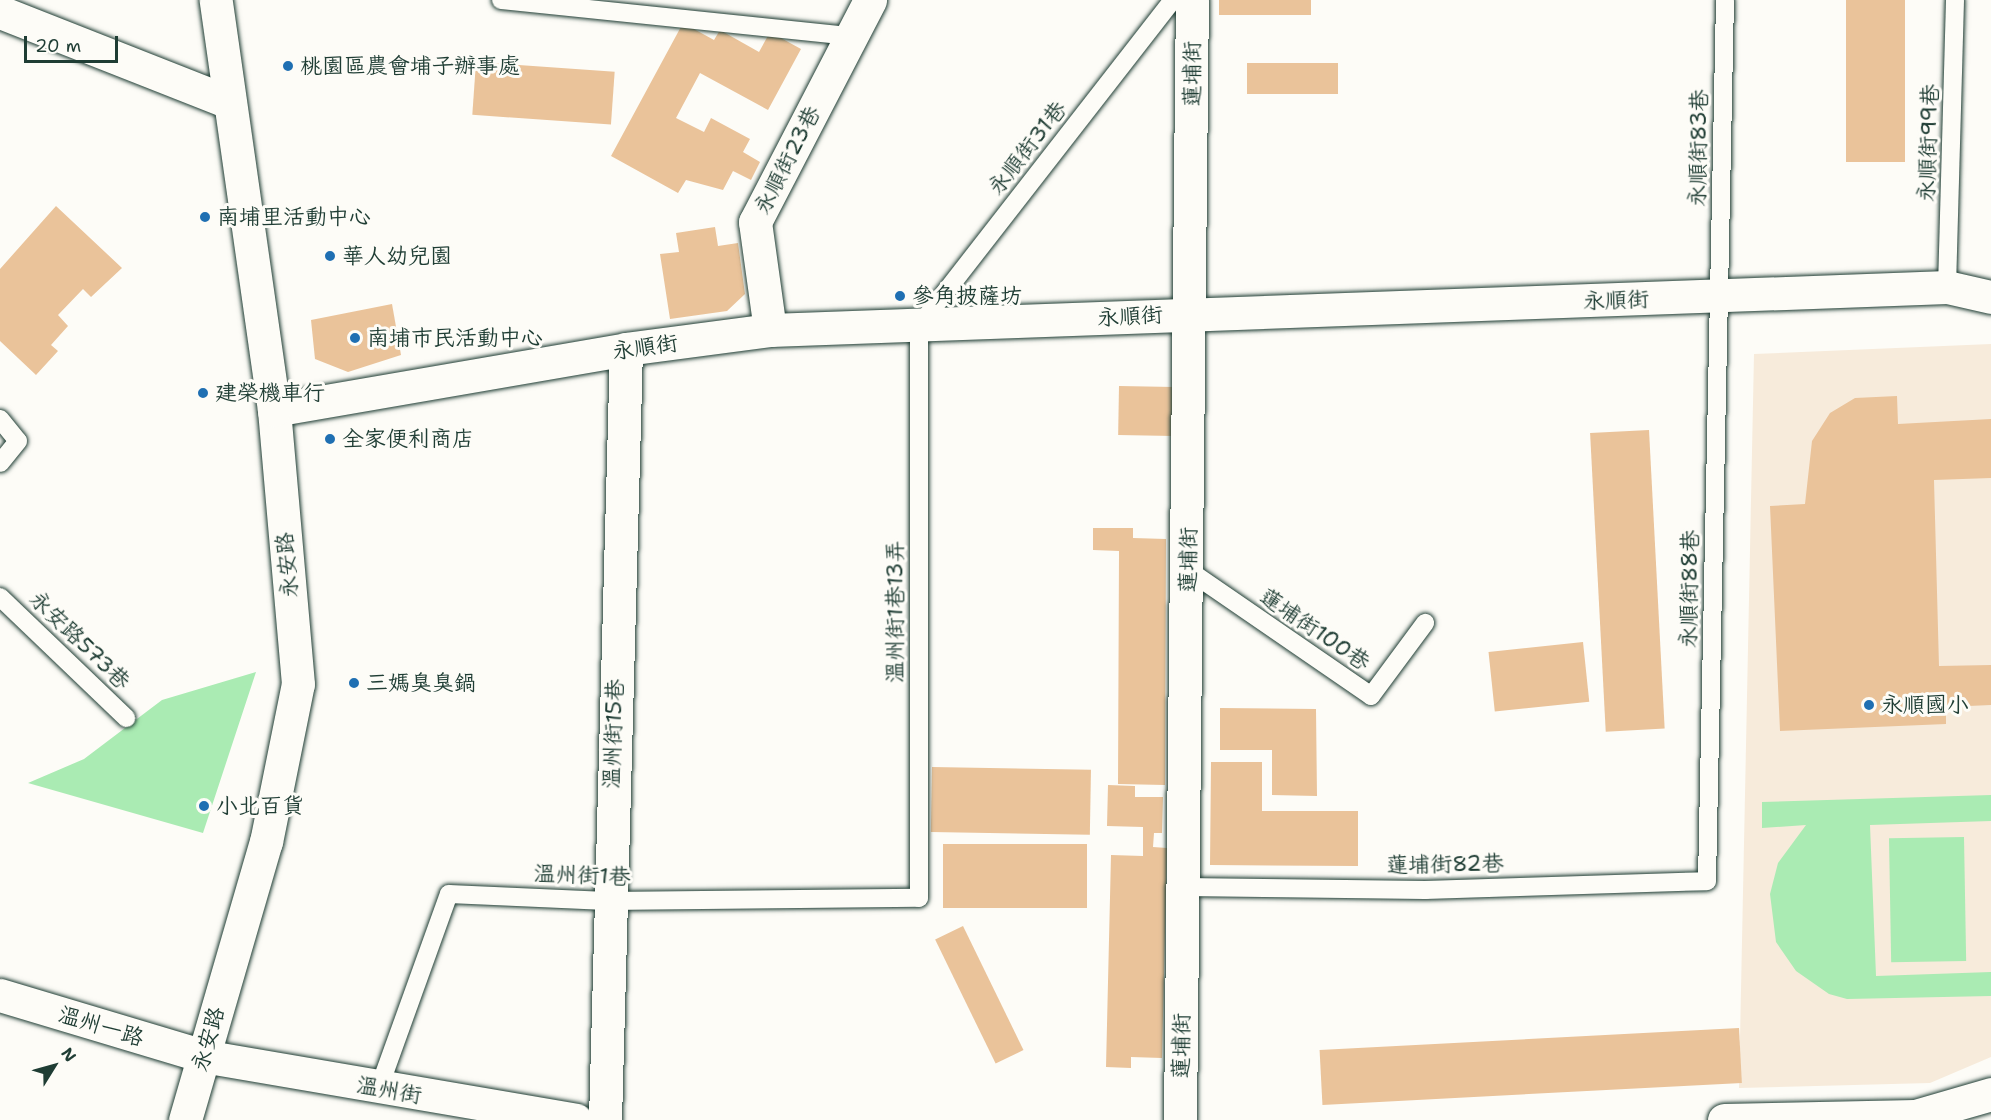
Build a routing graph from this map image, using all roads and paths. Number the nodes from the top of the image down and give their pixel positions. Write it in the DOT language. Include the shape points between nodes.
graph roads {
  1 [pos="216,0"];
  2 [pos="501,0"];
  3 [pos="870,0"];
  4 [pos="1173,0"];
  5 [pos="1192,0"];
  6 [pos="1725,0"];
  7 [pos="1956,0"];
  8 [pos="0,12"];
  9 [pos="851,36"];
  10 [pos="229,102"];
  11 [pos="1947,287"];
  12 [pos="1719,297"];
  13 [pos="1991,297"];
  14 [pos="1190,313"];
  15 [pos="919,326"];
  16 [pos="770,330"];
  17 [pos="626,349"];
  18 [pos="274,410"];
  19 [pos="0,419"];
  20 [pos="0,463"];
  21 [pos="1188,570"];
  22 [pos="0,597"];
  23 [pos="1425,622"];
  24 [pos="126,718"];
  25 [pos="1707,881"];
  26 [pos="1184,887"];
  27 [pos="919,898"];
  28 [pos="607,901"];
  29 [pos="0,995"];
  30 [pos="203,1056"];
  31 [pos="379,1088"];
  32 [pos="1991,1094"];
  33 [pos="448,1110"];
  34 [pos="185,1120"];
  35 [pos="576,1120"];
  36 [pos="604,1120"];
  37 [pos="1180,1120"];
  38 [pos="1725,1120"];
  1 -- 10 [label="street, 永安路"];
  2 -- 9 [label="lane"];
  3 -- 9 [label="street, 永順街23巷"];
  4 -- 15 [label="lane, 永順街31巷"];
  5 -- 14 [label="street, 蓮埔街"];
  6 -- 12 [label="lane, 永順街83巷"];
  7 -- 11 [label="lane, 永順街99巷"];
  8 -- 10 [label="street"];
  9 -- 16 [label="street, 永順街23巷" via="755,222"];
  10 -- 18 [label="street, 永安路"];
  11 -- 12 [label="street, 永順街"];
  11 -- 13 [label="street, 永順街"];
  12 -- 14 [label="street, 永順街"];
  12 -- 25 [label="lane, 永順街88巷"];
  14 -- 15 [label="street, 永順街"];
  14 -- 21 [label="street, 蓮埔街"];
  15 -- 16 [label="street, 永順街"];
  15 -- 27 [label="lane, 溫州街1巷13弄"];
  16 -- 17 [label="street, 永順街"];
  17 -- 18 [label="street, 永順街"];
  17 -- 28 [label="street, 溫州街15巷"];
  18 -- 30 [label="street, 永安路" via="298,684 266,842"];
  19 -- 20 [label="lane" via="18,441"];
  21 -- 23 [label="lane, 蓮埔街100巷" via="1371,696"];
  21 -- 26 [label="street, 蓮埔街"];
  22 -- 24 [label="lane, 永安路573巷"];
  25 -- 26 [label="lane, 蓮埔街82巷" via="1425,890"];
  26 -- 37 [label="street, 蓮埔街"];
  27 -- 28 [label="lane, 溫州街1巷"];
  28 -- 31 [label="lane, 溫州街1巷" via="449,894"];
  28 -- 36 [label="street, 溫州街15巷"];
  29 -- 30 [label="street, 溫州一路"];
  30 -- 31 [label="street, 溫州街"];
  30 -- 34 [label="street, 永安路"];
  31 -- 33 [label="street, 溫州街"];
  32 -- 38 [label="street" via="1915,1116"];
  33 -- 35 [label="street, 溫州街"];
}
